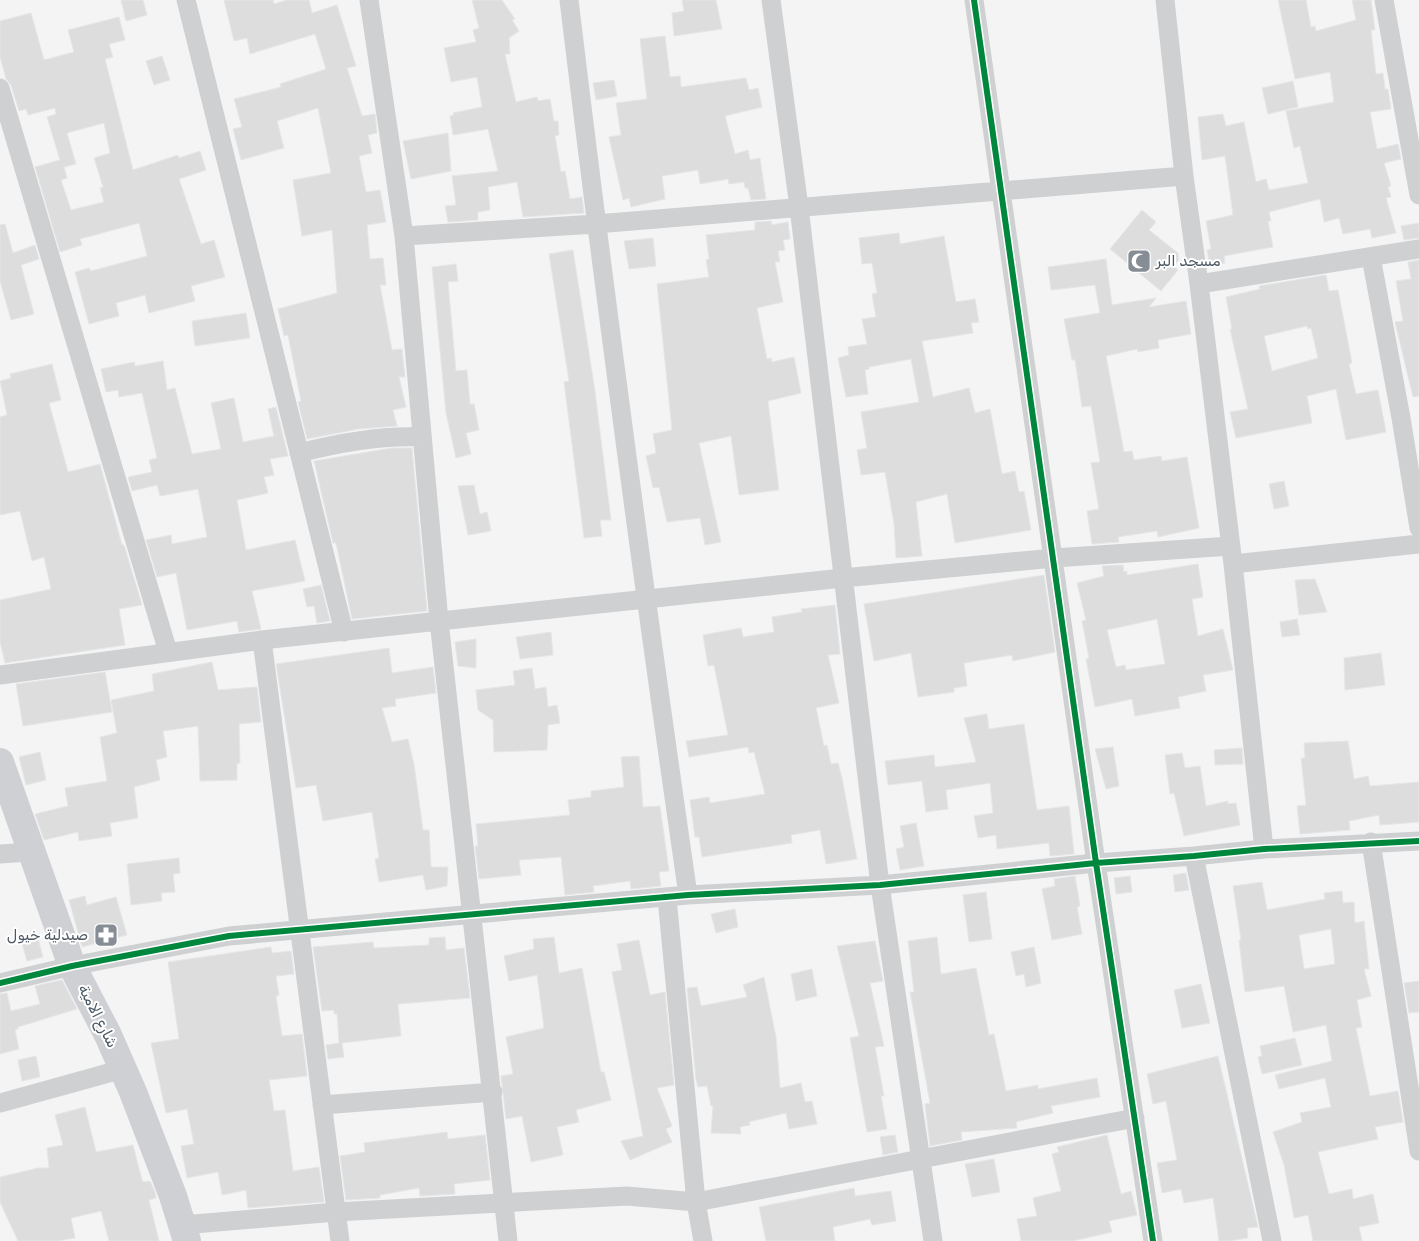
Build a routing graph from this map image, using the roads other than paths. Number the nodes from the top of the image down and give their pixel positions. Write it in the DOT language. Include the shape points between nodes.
graph roads {
  1 [pos="186,0"];
  2 [pos="369,0"];
  3 [pos="569,0"];
  4 [pos="771,0"];
  5 [pos="974,0"];
  6 [pos="1165,0"];
  7 [pos="1384,0"];
  8 [pos="0,88"];
  9 [pos="1184,176"];
  10 [pos="1000,192"];
  11 [pos="1419,195"];
  12 [pos="799,207"];
  13 [pos="596,224"];
  14 [pos="404,236"];
  15 [pos="1419,248"];
  16 [pos="1370,256"];
  17 [pos="1199,284"];
  18 [pos="1410,417"];
  19 [pos="422,437"];
  20 [pos="299,453"];
  21 [pos="1419,528"];
  22 [pos="1419,544"];
  23 [pos="1232,555"];
  24 [pos="1054,558"];
  25 [pos="843,578"];
  26 [pos="646,600"];
  27 [pos="439,621"];
  28 [pos="344,632"];
  29 [pos="262,640"];
  30 [pos="168,652"];
  31 [pos="0,674"];
  32 [pos="0,762"];
  33 [pos="1419,841"];
  34 [pos="1371,842"];
  35 [pos="1264,849"];
  36 [pos="30,852"];
  37 [pos="0,854"];
  38 [pos="1194,856"];
  39 [pos="1096,863"];
  40 [pos="880,884"];
  41 [pos="688,895"];
  42 [pos="667,898"];
  43 [pos="472,916"];
  44 [pos="298,930"];
  45 [pos="72,966"];
  46 [pos="0,983"];
  47 [pos="123,1069"];
  48 [pos="493,1092"];
  49 [pos="0,1103"];
  50 [pos="322,1105"];
  51 [pos="1135,1118"];
  52 [pos="1419,1151"];
  53 [pos="921,1158"];
  54 [pos="696,1202"];
  55 [pos="505,1204"];
  56 [pos="336,1212"];
  57 [pos="185,1233"];
  58 [pos="340,1241"];
  59 [pos="508,1241"];
  60 [pos="703,1241"];
  61 [pos="933,1241"];
  62 [pos="1153,1241"];
  63 [pos="1272,1241"];
  1 -- 20 [label="street"];
  2 -- 14 [label="street"];
  3 -- 13 [label="street"];
  4 -- 12 [label="street"];
  5 -- 10 [label="street"];
  6 -- 9 [label="street"];
  7 -- 11 [label="street"];
  8 -- 30 [label="street"];
  9 -- 10 [label="street"];
  9 -- 17 [label="street"];
  10 -- 12 [label="street"];
  10 -- 24 [label="street"];
  12 -- 13 [label="street"];
  12 -- 25 [label="street"];
  13 -- 14 [label="street"];
  13 -- 26 [label="street"];
  14 -- 19 [label="street"];
  15 -- 16 [label="street"];
  16 -- 17 [label="street"];
  16 -- 18 [label="street"];
  17 -- 23 [label="street"];
  18 -- 21 [label="street"];
  19 -- 20 [label="street" via="325,446"];
  19 -- 27 [label="street"];
  20 -- 28 [label="street"];
  22 -- 23 [label="street"];
  23 -- 24 [label="street"];
  23 -- 35 [label="street"];
  24 -- 25 [label="street"];
  24 -- 39 [label="street"];
  25 -- 26 [label="street"];
  25 -- 40 [label="street"];
  26 -- 27 [label="street"];
  26 -- 41 [label="street"];
  27 -- 28 [label="street"];
  27 -- 43 [label="street"];
  28 -- 29 [label="street"];
  29 -- 30 [label="street"];
  29 -- 44 [label="street"];
  30 -- 31 [label="street"];
  32 -- 36 [label="street, شارع الامية"];
  33 -- 34 [label="street"];
  34 -- 35 [label="street"];
  34 -- 52 [label="street"];
  35 -- 38 [label="street"];
  36 -- 37 [label="street"];
  36 -- 45 [label="street, شارع الامية"];
  38 -- 39 [label="street"];
  38 -- 63 [label="street"];
  39 -- 40 [label="street"];
  39 -- 51 [label="street"];
  40 -- 41 [label="street"];
  40 -- 53 [label="street"];
  41 -- 42 [label="street"];
  42 -- 43 [label="street"];
  42 -- 54 [label="street"];
  43 -- 44 [label="street"];
  43 -- 48 [label="street"];
  44 -- 45 [label="street" via="229,936"];
  44 -- 50 [label="street"];
  45 -- 46 [label="street"];
  45 -- 47 [label="street, شارع الامية"];
  47 -- 49 [label="street"];
  47 -- 57 [label="street, شارع الامية"];
  48 -- 50 [label="street"];
  48 -- 55 [label="street"];
  50 -- 56 [label="street"];
  51 -- 53 [label="street"];
  51 -- 62 [label="street"];
  53 -- 54 [label="street"];
  53 -- 61 [label="street"];
  54 -- 55 [label="street" via="627,1196"];
  54 -- 60 [label="street"];
  55 -- 56 [label="street"];
  55 -- 59 [label="street"];
  56 -- 57 [label="street"];
  56 -- 58 [label="street"];
}
